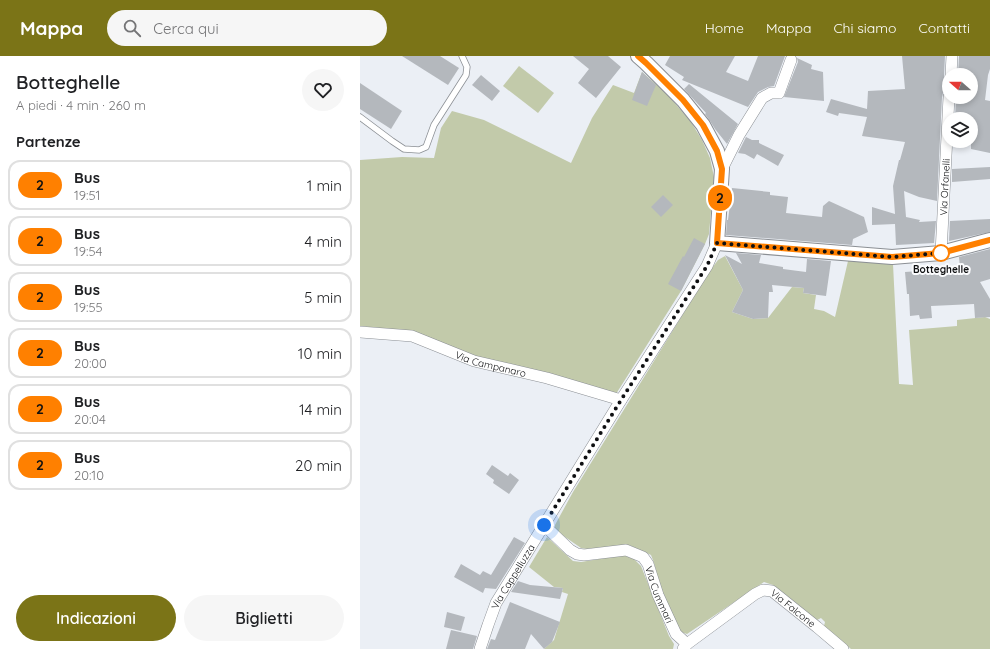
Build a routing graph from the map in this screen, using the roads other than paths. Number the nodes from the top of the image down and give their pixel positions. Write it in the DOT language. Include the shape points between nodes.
graph roads {
  1 [pos="462,56"];
  2 [pos="952,56"];
  3 [pos="645,58"];
  4 [pos="791,60"];
  5 [pos="951,68"];
  6 [pos="949,104"];
  7 [pos="360,117"];
  8 [pos="722,169"];
  9 [pos="990,240"];
  10 [pos="717,243"];
  11 [pos="941,253"];
  12 [pos="360,332"];
  13 [pos="621,400"];
  14 [pos="544,525"];
  15 [pos="685,647"];
  16 [pos="480,649"];
  17 [pos="843,649"];
  1 -- 7 [label="lane" via="467,67 466,75 434,125 426,147 419,150 404,149"];
  2 -- 5 [label="street"];
  3 -- 8 [label="street" via="703,125 717,151"];
  4 -- 8 [label="street" via="779,93 771,93 762,98"];
  6 -- 11 [label="street, Via Orfanelli"];
  8 -- 10 [label="street"];
  9 -- 11 [label="street"];
  10 -- 11 [label="street" via="892,257"];
  10 -- 13 [label="street, Via Cappelluzza" via="707,266"];
  12 -- 13 [label="street, Via Campanaro" via="412,336 474,361 547,378"];
  13 -- 14 [label="street, Via Cappelluzza"];
  14 -- 15 [label="street, Via Cummari" via="577,554 626,550 643,557 676,634"];
  14 -- 16 [label="street, Via Cappelluzza" via="496,603"];
  15 -- 17 [label="street, Via Falcone" via="763,590 772,591"];
}
